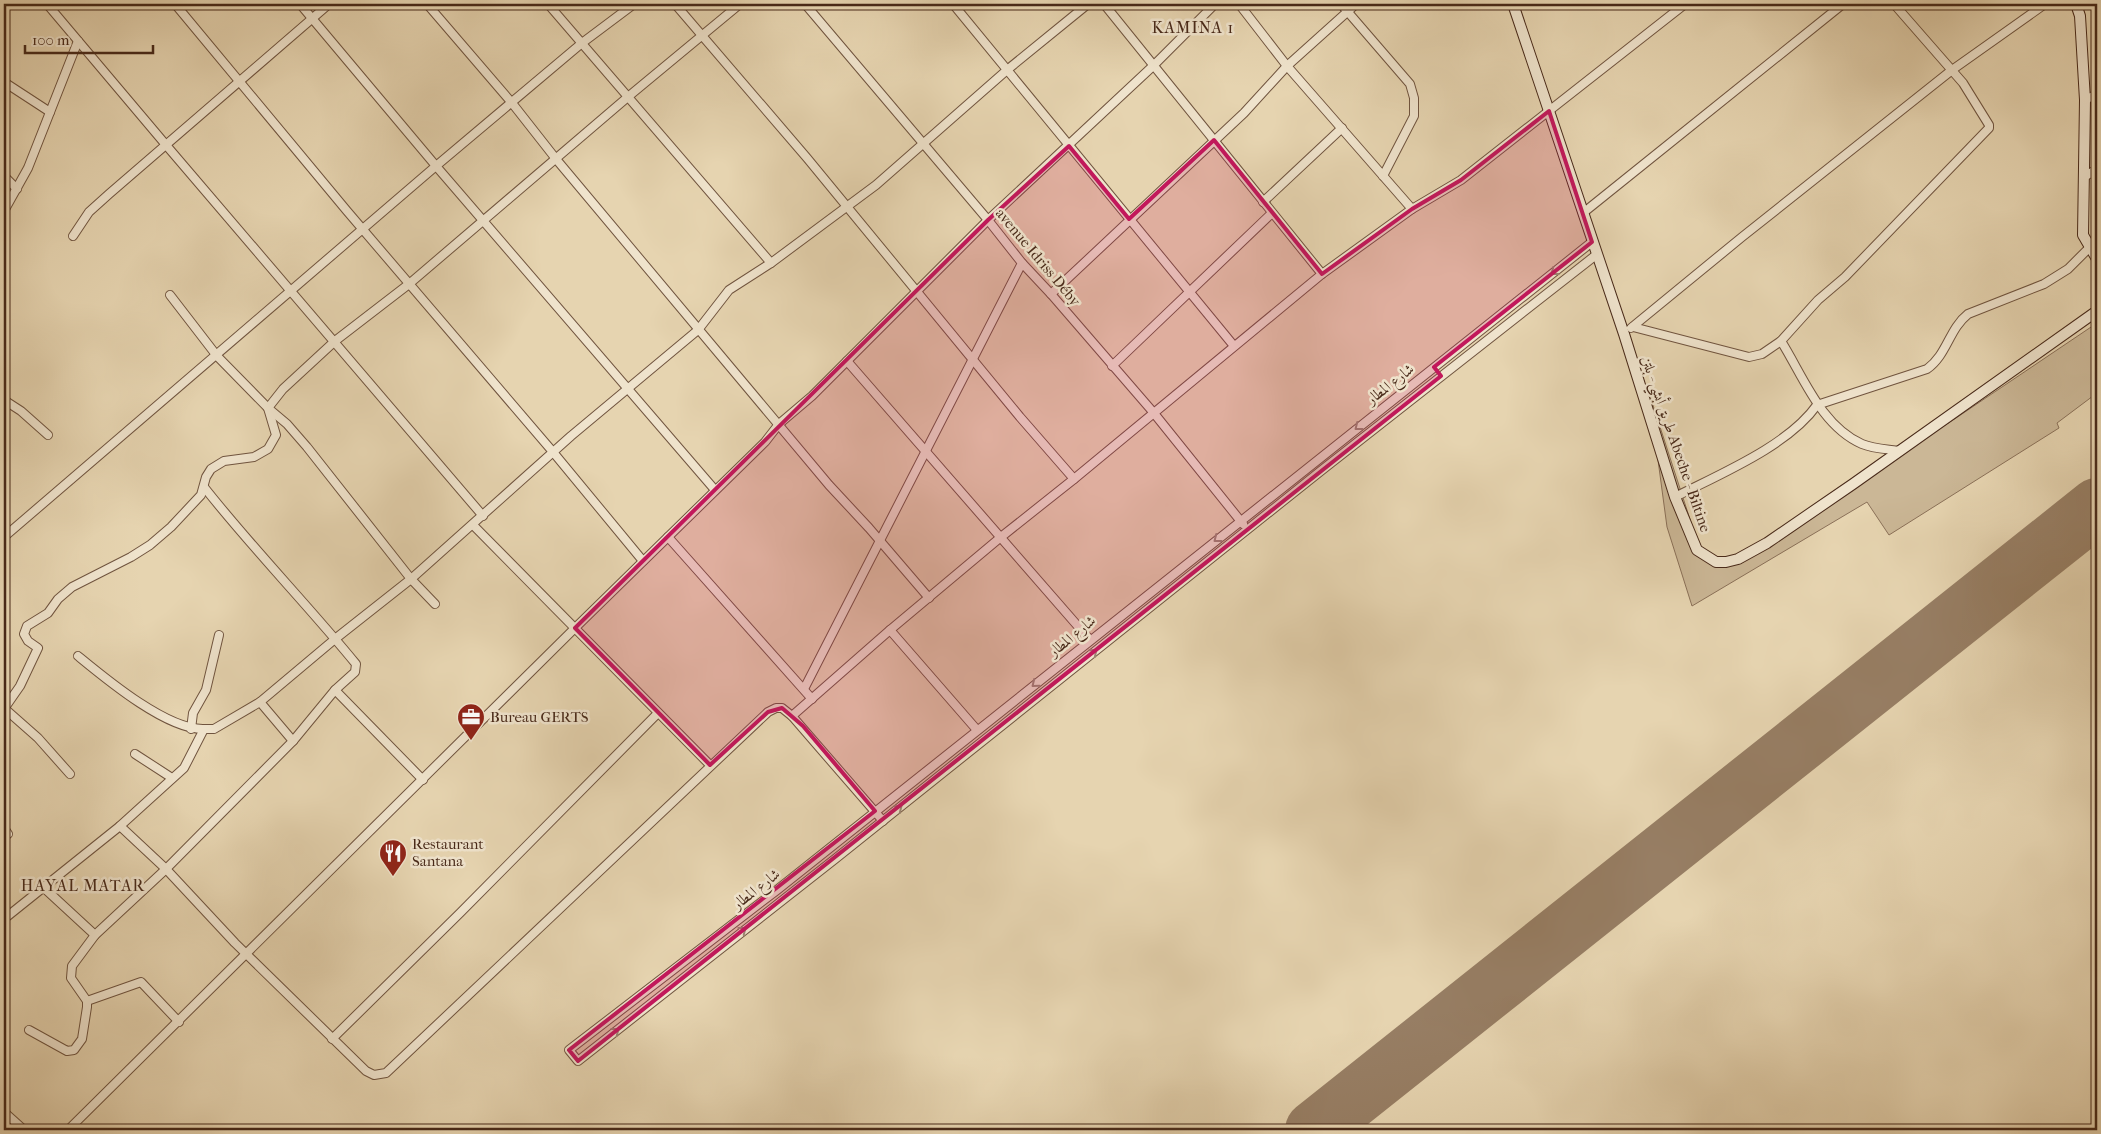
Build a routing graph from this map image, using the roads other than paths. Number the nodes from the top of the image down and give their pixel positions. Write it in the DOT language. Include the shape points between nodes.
graph roads {
  1 [pos="47,4"];
  2 [pos="175,4"];
  3 [pos="300,4"];
  4 [pos="330,4"];
  5 [pos="427,4"];
  6 [pos="548,4"];
  7 [pos="634,4"];
  8 [pos="675,4"];
  9 [pos="740,4"];
  10 [pos="805,4"];
  11 [pos="953,4"];
  12 [pos="1088,4"];
  13 [pos="1104,4"];
  14 [pos="1215,4"];
  15 [pos="1239,4"];
  16 [pos="1341,4"];
  17 [pos="1356,4"];
  18 [pos="1513,4"];
  19 [pos="1685,4"];
  20 [pos="1843,4"];
  21 [pos="1894,4"];
  22 [pos="2045,4"];
  23 [pos="2076,4"];
  24 [pos="1347,11"];
  25 [pos="312,19"];
  26 [pos="703,36"];
  27 [pos="78,41"];
  28 [pos="582,43"];
  29 [pos="1153,66"];
  30 [pos="1287,66"];
  31 [pos="1007,70"];
  32 [pos="1952,70"];
  33 [pos="239,80"];
  34 [pos="4,82"];
  35 [pos="2097,94"];
  36 [pos="629,96"];
  37 [pos="2085,100"];
  38 [pos="512,103"];
  39 [pos="1549,111"];
  40 [pos="50,112"];
  41 [pos="1342,128"];
  42 [pos="1214,140"];
  43 [pos="922,144"];
  44 [pos="166,145"];
  45 [pos="1069,146"];
  46 [pos="556,159"];
  47 [pos="436,166"];
  48 [pos="2097,169"];
  49 [pos="4,176"];
  50 [pos="1383,176"];
  51 [pos="2084,177"];
  52 [pos="17,189"];
  53 [pos="1263,202"];
  54 [pos="848,207"];
  55 [pos="1412,209"];
  56 [pos="4,212"];
  57 [pos="1272,213"];
  58 [pos="1583,213"];
  59 [pos="1130,219"];
  60 [pos="483,220"];
  61 [pos="988,220"];
  62 [pos="364,230"];
  63 [pos="73,236"];
  64 [pos="1592,242"];
  65 [pos="2089,248"];
  66 [pos="1596,255"];
  67 [pos="2097,259"];
  68 [pos="771,263"];
  69 [pos="1022,263"];
  70 [pos="1322,274"];
  71 [pos="409,284"];
  72 [pos="292,291"];
  73 [pos="918,291"];
  74 [pos="1192,292"];
  75 [pos="1051,294"];
  76 [pos="170,295"];
  77 [pos="2097,310"];
  78 [pos="1633,327"];
  79 [pos="698,330"];
  80 [pos="1624,334"];
  81 [pos="335,341"];
  82 [pos="1781,341"];
  83 [pos="1234,346"];
  84 [pos="217,356"];
  85 [pos="974,360"];
  86 [pos="847,361"];
  87 [pos="1112,366"];
  88 [pos="1434,367"];
  89 [pos="1441,376"];
  90 [pos="628,389"];
  91 [pos="4,400"];
  92 [pos="1817,405"];
  93 [pos="268,408"];
  94 [pos="1153,412"];
  95 [pos="779,424"];
  96 [pos="48,435"];
  97 [pos="1900,450"];
  98 [pos="553,452"];
  99 [pos="926,452"];
  100 [pos="1314,461"];
  101 [pos="1322,470"];
  102 [pos="1074,479"];
  103 [pos="204,487"];
  104 [pos="715,490"];
  105 [pos="1676,497"];
  106 [pos="483,516"];
  107 [pos="1241,520"];
  108 [pos="474,525"];
  109 [pos="1246,531"];
  110 [pos="4,537"];
  111 [pos="668,537"];
  112 [pos="1000,537"];
  113 [pos="879,540"];
  114 [pos="643,561"];
  115 [pos="411,579"];
  116 [pos="929,598"];
  117 [pos="434,604"];
  118 [pos="574,628"];
  119 [pos="890,630"];
  120 [pos="219,635"];
  121 [pos="335,639"];
  122 [pos="1090,640"];
  123 [pos="78,656"];
  124 [pos="804,689"];
  125 [pos="335,690"];
  126 [pos="812,699"];
  127 [pos="260,702"];
  128 [pos="4,708"];
  129 [pos="658,713"];
  130 [pos="792,716"];
  131 [pos="191,729"];
  132 [pos="204,729"];
  133 [pos="977,730"];
  134 [pos="294,741"];
  135 [pos="135,754"];
  136 [pos="710,765"];
  137 [pos="70,774"];
  138 [pos="172,778"];
  139 [pos="423,780"];
  140 [pos="875,811"];
  141 [pos="883,821"];
  142 [pos="120,826"];
  143 [pos="166,869"];
  144 [pos="43,887"];
  145 [pos="4,919"];
  146 [pos="95,935"];
  147 [pos="247,954"];
  148 [pos="86,1001"];
  149 [pos="179,1022"];
  150 [pos="28,1030"];
  151 [pos="332,1039"];
  152 [pos="4,1112"];
  153 [pos="24,1130"];
  154 [pos="68,1130"];
  1 -- 27 [label="street"];
  2 -- 33 [label="street"];
  3 -- 25 [label="street"];
  4 -- 25 [label="street"];
  5 -- 38 [label="street"];
  6 -- 28 [label="street"];
  7 -- 28 [label="street"];
  8 -- 26 [label="street"];
  9 -- 26 [label="street"];
  10 -- 43 [label="street, avenue Idriss Déby"];
  11 -- 31 [label="street"];
  12 -- 31 [label="street"];
  13 -- 29 [label="street"];
  14 -- 29 [label="street"];
  15 -- 30 [label="street"];
  16 -- 24 [label="street"];
  17 -- 24 [label="street"];
  18 -- 39 [label="main road, طريق أبشي - بلتن Abeche - Biltine"];
  19 -- 39 [label="street"];
  20 -- 58 [label="street"];
  21 -- 32 [label="street"];
  22 -- 32 [label="street"];
  23 -- 37 [label="main road" via="2080,16"];
  24 -- 30 [label="street"];
  24 -- 50 [label="street" via="1410,84 1414,98 1414,116"];
  25 -- 33 [label="street"];
  25 -- 47 [label="street"];
  26 -- 36 [label="street"];
  26 -- 54 [label="street"];
  27 -- 40 [label="street"];
  27 -- 44 [label="street"];
  28 -- 36 [label="street"];
  28 -- 38 [label="street"];
  29 -- 42 [label="street"];
  29 -- 45 [label="street"];
  30 -- 41 [label="street"];
  30 -- 42 [label="street"];
  31 -- 43 [label="street"];
  31 -- 45 [label="street"];
  32 -- 78 [label="street"];
  32 -- 82 [label="street" via="1963,82 1989,128"];
  33 -- 44 [label="street"];
  33 -- 62 [label="street"];
  34 -- 40 [label="street"];
  35 -- 37 [label="street"];
  36 -- 46 [label="street"];
  36 -- 68 [label="street"];
  37 -- 51 [label="main road"];
  38 -- 46 [label="street"];
  38 -- 47 [label="street"];
  39 -- 55 [label="street" via="1461,180"];
  39 -- 58 [label="main road, طريق أبشي - بلتن Abeche - Biltine"];
  40 -- 52 [label="street"];
  41 -- 50 [label="street"];
  41 -- 53 [label="street"];
  42 -- 53 [label="street"];
  42 -- 59 [label="street"];
  43 -- 54 [label="street"];
  43 -- 61 [label="street, avenue Idriss Déby"];
  44 -- 63 [label="street" via="89,212"];
  44 -- 72 [label="street"];
  45 -- 59 [label="street"];
  45 -- 61 [label="street"];
  46 -- 60 [label="street"];
  46 -- 79 [label="street"];
  47 -- 60 [label="street"];
  47 -- 62 [label="street"];
  48 -- 51 [label="street"];
  49 -- 52 [label="street"];
  50 -- 55 [label="street"];
  51 -- 65 [label="main road" via="2083,235"];
  52 -- 56 [label="street"];
  53 -- 57 [label="street"];
  54 -- 68 [label="street"];
  54 -- 73 [label="street"];
  55 -- 70 [label="street"];
  57 -- 70 [label="street"];
  57 -- 74 [label="street"];
  58 -- 64 [label="main road, طريق أبشي - بلتن Abeche - Biltine"];
  59 -- 74 [label="street"];
  59 -- 75 [label="street"];
  60 -- 71 [label="street"];
  60 -- 90 [label="street"];
  61 -- 69 [label="street, avenue Idriss Déby"];
  61 -- 73 [label="street"];
  62 -- 71 [label="street"];
  62 -- 72 [label="street"];
  64 -- 66 [label="main road, طريق أبشي - بلتن Abeche - Biltine"];
  64 -- 88 [label="street, شارع المطار, one-way"];
  65 -- 67 [label="main road"];
  65 -- 92 [label="street" via="2068,269 2044,284 1968,314 1948,338 1936,363 1927,369"];
  66 -- 80 [label="main road, طريق أبشي - بلتن Abeche - Biltine"];
  66 -- 89 [label="street, شارع المطار"];
  68 -- 79 [label="street" via="725,294"];
  69 -- 75 [label="street, avenue Idriss Déby"];
  69 -- 85 [label="street"];
  70 -- 83 [label="street"];
  71 -- 81 [label="street"];
  71 -- 98 [label="street"];
  72 -- 81 [label="street"];
  72 -- 84 [label="street"];
  73 -- 85 [label="street"];
  73 -- 86 [label="street"];
  74 -- 83 [label="street"];
  74 -- 87 [label="street"];
  75 -- 87 [label="street, avenue Idriss Déby"];
  76 -- 84 [label="street"];
  77 -- 97 [label="main road, طريق أبشي - بلتن Abeche - Biltine"];
  78 -- 80 [label="street"];
  78 -- 82 [label="street" via="1750,357 1762,354"];
  79 -- 90 [label="street"];
  79 -- 95 [label="street"];
  80 -- 105 [label="main road, طريق أبشي - بلتن Abeche - Biltine"];
  81 -- 93 [label="street" via="283,389"];
  81 -- 106 [label="street"];
  82 -- 92 [label="street"];
  83 -- 94 [label="street"];
  84 -- 93 [label="street"];
  84 -- 110 [label="street"];
  85 -- 99 [label="street"];
  85 -- 102 [label="street"];
  86 -- 95 [label="street"];
  86 -- 99 [label="street"];
  87 -- 94 [label="street, avenue Idriss Déby"];
  88 -- 89 [label="street"];
  88 -- 100 [label="street, شارع المطار, one-way"];
  89 -- 101 [label="street, شارع المطار"];
  90 -- 98 [label="street"];
  90 -- 104 [label="street"];
  91 -- 96 [label="street"];
  92 -- 97 [label="street" via="1860,444"];
  92 -- 105 [label="street" via="1801,422 1760,453"];
  93 -- 103 [label="street" via="276,434 268,449 254,457 224,461 210,468"];
  93 -- 115 [label="street" via="307,447"];
  94 -- 102 [label="street"];
  94 -- 107 [label="street, avenue Idriss Déby"];
  95 -- 104 [label="street"];
  95 -- 113 [label="street" via="828,485"];
  97 -- 105 [label="main road, طريق أبشي - بلتن Abeche - Biltine" via="1767,543 1726,562 1716,562 1698,552"];
  98 -- 106 [label="street"];
  98 -- 114 [label="street"];
  99 -- 112 [label="street"];
  99 -- 113 [label="street"];
  100 -- 101 [label="street"];
  100 -- 107 [label="street, شارع المطار"];
  101 -- 109 [label="street, شارع المطار"];
  102 -- 112 [label="street"];
  103 -- 121 [label="street" via="232,524"];
  103 -- 128 [label="street" via="191,507 150,545 72,587 48,613 27,626 24,634 38,648 20,686"];
  104 -- 111 [label="street"];
  106 -- 108 [label="street"];
  107 -- 109 [label="street, avenue Idriss Déby"];
  107 -- 122 [label="street, شارع المطار, one-way"];
  108 -- 115 [label="street"];
  108 -- 118 [label="street"];
  141 -- 109 [label="street, شارع المطار, one-way"];
  111 -- 114 [label="street"];
  111 -- 124 [label="street"];
  112 -- 116 [label="street"];
  112 -- 122 [label="street"];
  113 -- 116 [label="street"];
  113 -- 124 [label="street"];
  114 -- 118 [label="street"];
  115 -- 117 [label="street"];
  115 -- 121 [label="street"];
  116 -- 119 [label="street"];
  118 -- 129 [label="street"];
  118 -- 139 [label="street"];
  119 -- 126 [label="street"];
  119 -- 133 [label="street"];
  120 -- 131 [label="street" via="206,690 193,713"];
  121 -- 125 [label="street" via="356,664 355,672"];
  121 -- 127 [label="street"];
  122 -- 133 [label="street, شارع المطار, one-way"];
  123 -- 131 [label="street" via="125,693"];
  124 -- 126 [label="street"];
  125 -- 134 [label="street"];
  125 -- 139 [label="street"];
  126 -- 130 [label="street"];
  127 -- 132 [label="street" via="214,729"];
  127 -- 134 [label="street"];
  128 -- 137 [label="street" via="38,738"];
  129 -- 136 [label="street"];
  129 -- 151 [label="street"];
  130 -- 136 [label="street" via="782,708 768,712"];
  130 -- 140 [label="street"];
  131 -- 132 [label="street"];
  132 -- 138 [label="street" via="184,768"];
  133 -- 140 [label="street, شارع المطار"];
  134 -- 143 [label="street"];
  135 -- 138 [label="street"];
  136 -- 151 [label="street" via="386,1074 374,1075 366,1071"];
  138 -- 142 [label="street"];
  139 -- 147 [label="street"];
  140 -- 141 [label="street"];
  140 -- 141 [label="street, شارع المطار, one-way" via="569,1050 578,1061"];
  142 -- 143 [label="street"];
  142 -- 144 [label="street"];
  143 -- 146 [label="street"];
  143 -- 147 [label="street"];
  144 -- 145 [label="street"];
  144 -- 146 [label="street"];
  146 -- 148 [label="street" via="70,973"];
  147 -- 149 [label="street"];
  147 -- 151 [label="street"];
  148 -- 149 [label="street" via="141,982"];
  148 -- 150 [label="street" via="82,1039 74,1050 67,1051"];
  149 -- 154 [label="street"];
  152 -- 153 [label="street"];
}
